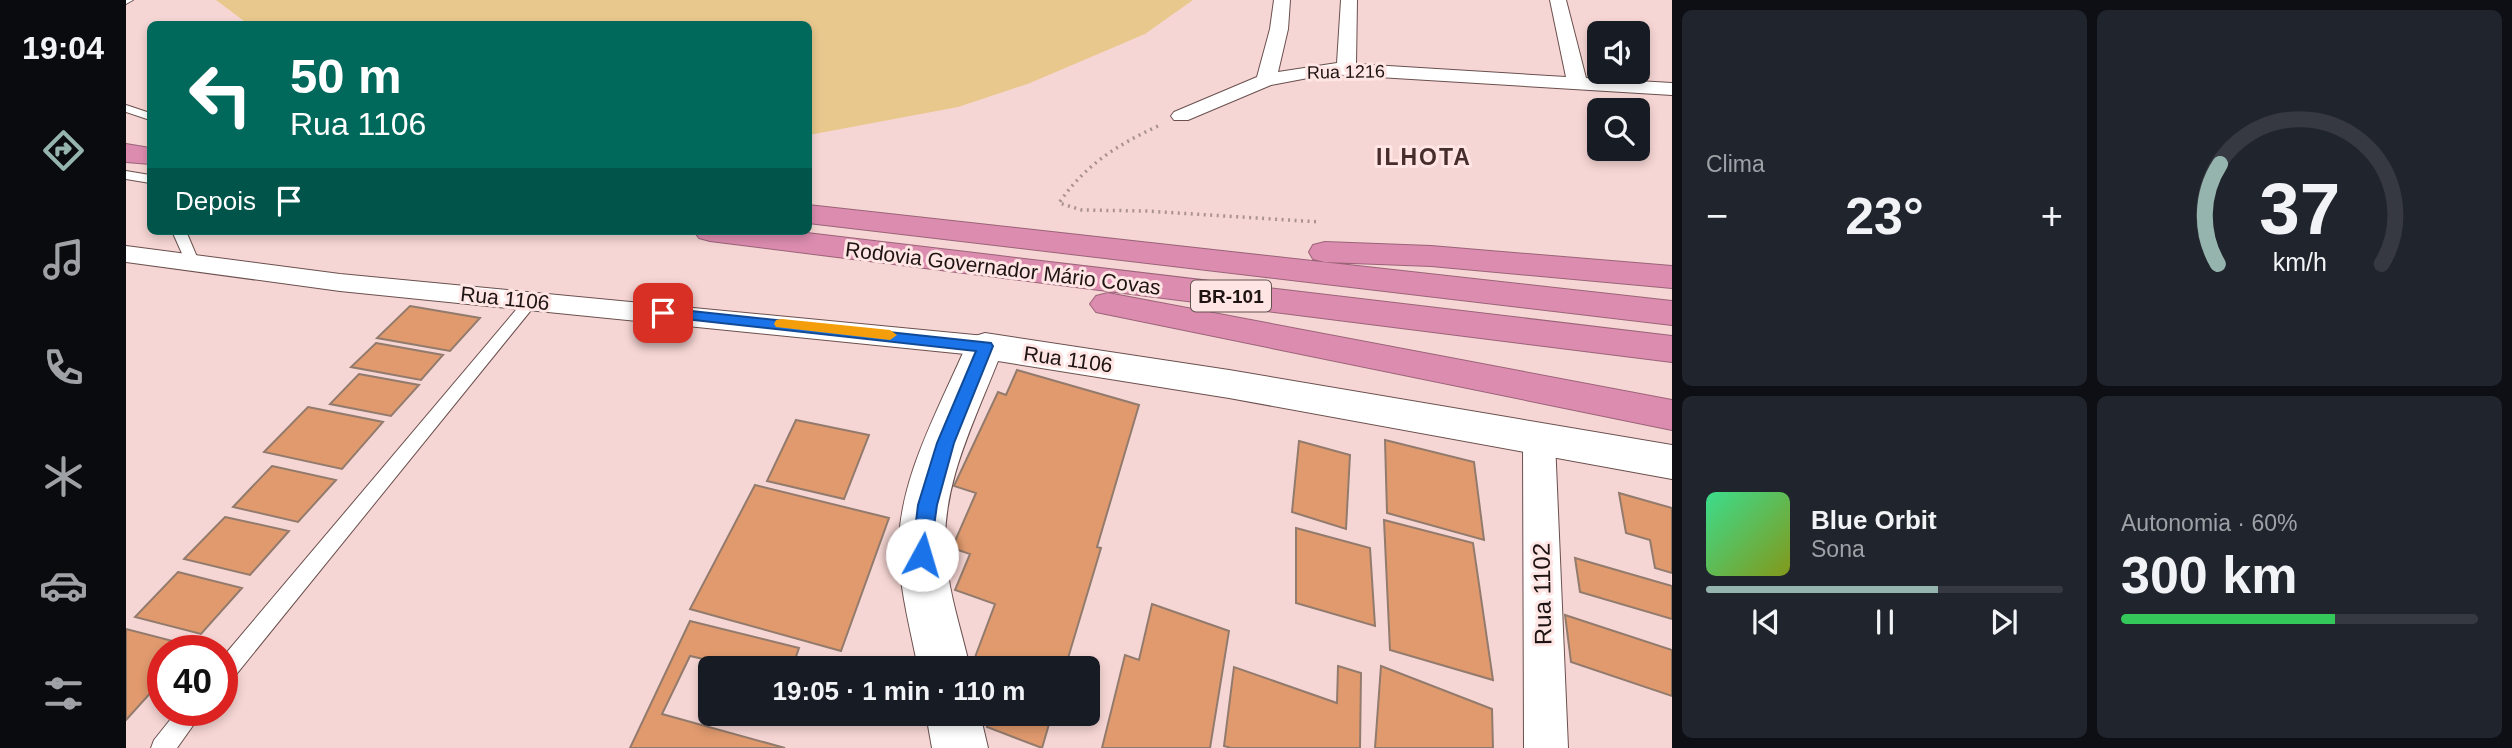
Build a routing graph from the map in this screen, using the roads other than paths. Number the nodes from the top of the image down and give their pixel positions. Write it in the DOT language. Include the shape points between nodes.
graph roads {
  1 [pos="1282,0"];
  2 [pos="1349,0"];
  3 [pos="1558,0"];
  4 [pos="1346,69"];
  5 [pos="1266,80"];
  6 [pos="1577,82"];
  7 [pos="1672,89"];
  8 [pos="126,108"];
  9 [pos="147,116"];
  10 [pos="1181,116"];
  11 [pos="126,130"];
  12 [pos="147,133"];
  13 [pos="126,153"];
  14 [pos="147,156"];
  15 [pos="126,176"];
  16 [pos="147,179"];
  17 [pos="812,229"];
  18 [pos="812,230"];
  19 [pos="812,231"];
  20 [pos="180,235"];
  21 [pos="1061,245"];
  22 [pos="126,254"];
  23 [pos="193,264"];
  24 [pos="1672,277"];
  25 [pos="531,301"];
  26 [pos="1672,313"];
  27 [pos="985,346"];
  28 [pos="1672,349"];
  29 [pos="1672,415"];
  30 [pos="1539,441"];
  31 [pos="1672,462"];
  32 [pos="238,656"];
  33 [pos="942,656"];
  34 [pos="180,726"];
  35 [pos="956,726"];
  36 [pos="162,748"];
  37 [pos="960,748"];
  38 [pos="1546,748"];
  1 -- 5 [label="street"];
  2 -- 4 [label="street"];
  3 -- 6 [label="street"];
  4 -- 5 [label="street, Rua 1216" via="1311,70"];
  4 -- 6 [label="street, Rua 1216"];
  5 -- 10 [label="street, Rua 1216"];
  6 -- 7 [label="street, Rua 1216"];
  8 -- 9 [label="lane"];
  11 -- 12 [label="highway"];
  13 -- 14 [label="highway"];
  15 -- 16 [label="lane"];
  17 -- 21 [label="highway, Rodovia Governador Mário Covas / BR-101"];
  18 -- 28 [label="highway, Rodovia Governador Mário Covas / BR-101"];
  19 -- 29 [label="highway"];
  20 -- 23 [label="lane"];
  21 -- 24 [label="highway" via="1431,256"];
  21 -- 26 [label="highway, Rodovia Governador Mário Covas / BR-101"];
  22 -- 23 [label="street, Rua 1106"];
  23 -- 25 [label="street, Rua 1106"];
  25 -- 27 [label="street, Rua 1106"];
  25 -- 32 [label="lane"];
  27 -- 30 [label="street, Rua 1106" via="1229,384"];
  27 -- 33 [label="street" via="945,443 927,505 922,555"];
  30 -- 31 [label="street, Rua 1106"];
  30 -- 38 [label="street, Rua 1102"];
  34 -- 36 [label="lane"];
  35 -- 37 [label="street"];
}
